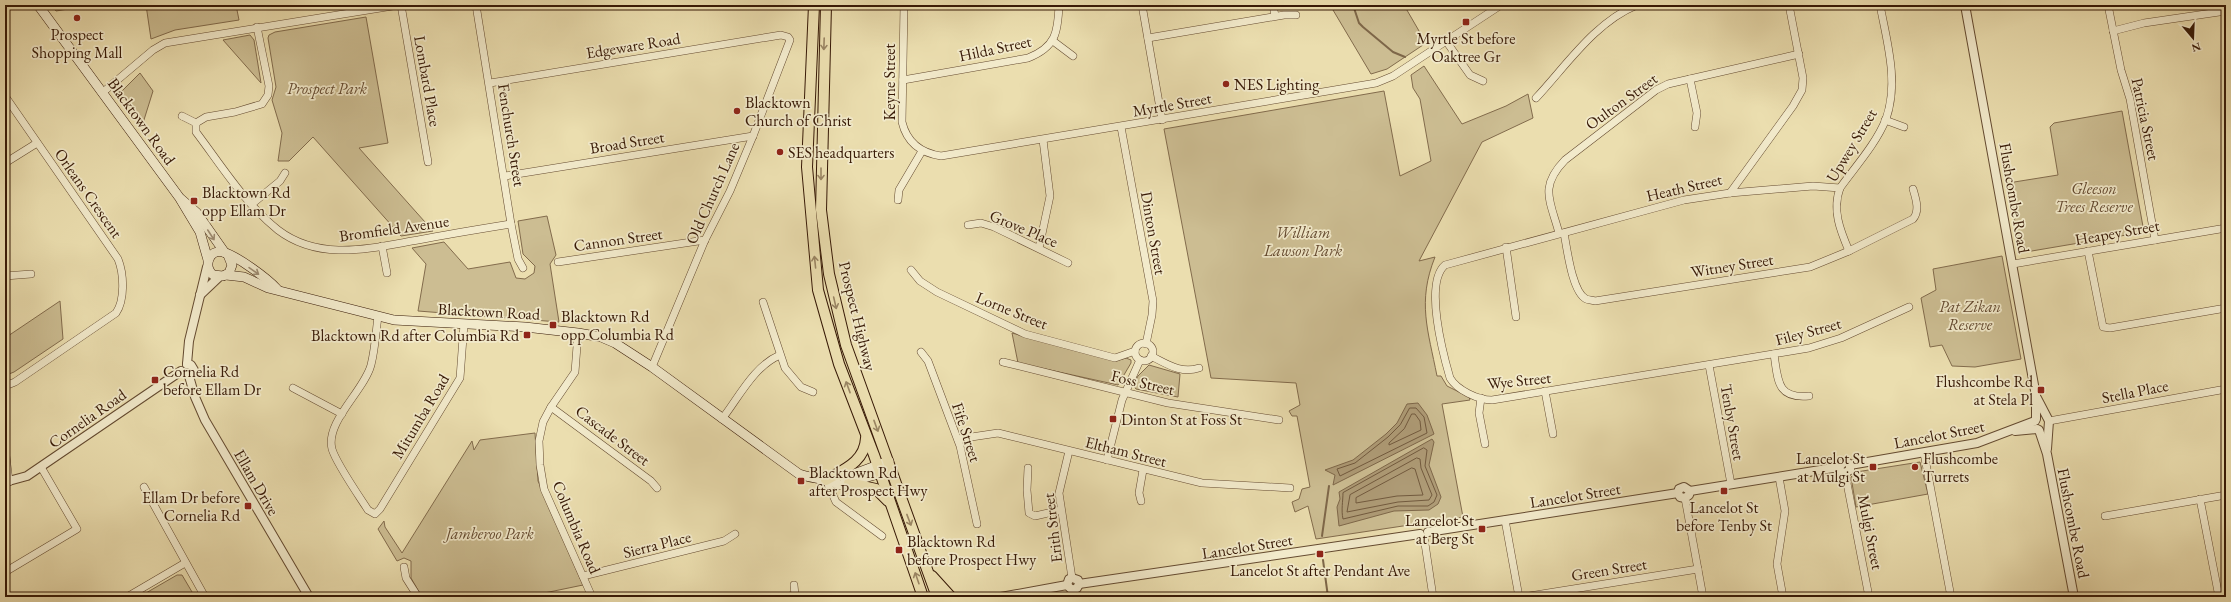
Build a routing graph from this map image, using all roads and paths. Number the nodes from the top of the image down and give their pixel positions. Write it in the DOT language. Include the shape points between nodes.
graph roads {
  1 [pos="38,5"];
  2 [pos="400,5"];
  3 [pos="476,5"];
  4 [pos="814,5"];
  5 [pos="826,5"];
  6 [pos="904,5"];
  7 [pos="1060,5"];
  8 [pos="1142,5"];
  9 [pos="1273,5"];
  10 [pos="1501,5"];
  11 [pos="1637,5"];
  12 [pos="1789,5"];
  13 [pos="1880,5"];
  14 [pos="1965,5"];
  15 [pos="2108,5"];
  16 [pos="2226,11"];
  17 [pos="1296,15"];
  18 [pos="1275,16"];
  19 [pos="257,27"];
  20 [pos="2113,31"];
  21 [pos="781,35"];
  22 [pos="1148,38"];
  23 [pos="1053,41"];
  24 [pos="1446,41"];
  25 [pos="1799,54"];
  26 [pos="1073,56"];
  27 [pos="1690,79"];
  28 [pos="903,80"];
  29 [pos="1483,82"];
  30 [pos="490,83"];
  31 [pos="102,93"];
  32 [pos="5,96"];
  33 [pos="1536,98"];
  34 [pos="182,116"];
  35 [pos="1162,120"];
  36 [pos="1885,120"];
  37 [pos="196,123"];
  38 [pos="1121,127"];
  39 [pos="1695,127"];
  40 [pos="1904,127"];
  41 [pos="753,136"];
  42 [pos="1042,140"];
  43 [pos="38,143"];
  44 [pos="922,151"];
  45 [pos="428,162"];
  46 [pos="5,163"];
  47 [pos="285,173"];
  48 [pos="505,176"];
  49 [pos="1840,188"];
  50 [pos="1913,189"];
  51 [pos="1730,193"];
  52 [pos="179,197"];
  53 [pos="898,200"];
  54 [pos="252,204"];
  55 [pos="511,224"];
  56 [pos="968,225"];
  57 [pos="2226,228"];
  58 [pos="1561,233"];
  59 [pos="706,240"];
  60 [pos="2155,240"];
  61 [pos="382,246"];
  62 [pos="1039,248"];
  63 [pos="1506,248"];
  64 [pos="1849,251"];
  65 [pos="2088,251"];
  66 [pos="226,254"];
  67 [pos="558,262"];
  68 [pos="208,263"];
  69 [pos="1068,263"];
  70 [pos="2013,264"];
  71 [pos="523,268"];
  72 [pos="1442,268"];
  73 [pos="911,270"];
  74 [pos="387,273"];
  75 [pos="31,274"];
  76 [pos="5,276"];
  77 [pos="223,276"];
  78 [pos="277,290"];
  79 [pos="200,295"];
  80 [pos="763,302"];
  81 [pos="1909,307"];
  82 [pos="2226,308"];
  83 [pos="378,316"];
  84 [pos="1516,317"];
  85 [pos="464,324"];
  86 [pos="578,333"];
  87 [pos="1146,344"];
  88 [pos="1135,351"];
  89 [pos="920,352"];
  90 [pos="1774,354"];
  91 [pos="780,355"];
  92 [pos="1151,356"];
  93 [pos="1140,360"];
  94 [pos="1003,362"];
  95 [pos="187,364"];
  96 [pos="1708,365"];
  97 [pos="652,367"];
  98 [pos="1199,368"];
  99 [pos="181,371"];
  100 [pos="189,376"];
  101 [pos="5,386"];
  102 [pos="293,388"];
  103 [pos="2226,389"];
  104 [pos="1546,391"];
  105 [pos="813,392"];
  106 [pos="1124,392"];
  107 [pos="1809,396"];
  108 [pos="2036,396"];
  109 [pos="1481,398"];
  110 [pos="551,407"];
  111 [pos="342,414"];
  112 [pos="722,419"];
  113 [pos="1279,420"];
  114 [pos="2048,422"];
  115 [pos="2037,425"];
  116 [pos="1553,434"];
  117 [pos="866,437"];
  118 [pos="958,439"];
  119 [pos="1485,444"];
  120 [pos="5,447"];
  121 [pos="1069,451"];
  122 [pos="1924,453"];
  123 [pos="2047,454"];
  124 [pos="1107,460"];
  125 [pos="890,466"];
  126 [pos="41,467"];
  127 [pos="1028,468"];
  128 [pos="879,469"];
  129 [pos="1143,470"];
  130 [pos="1842,470"];
  131 [pos="1779,476"];
  132 [pos="829,481"];
  133 [pos="7,482"];
  134 [pos="849,483"];
  135 [pos="1731,484"];
  136 [pos="144,487"];
  137 [pos="657,488"];
  138 [pos="1290,488"];
  139 [pos="1684,494"];
  140 [pos="2226,495"];
  141 [pos="2200,499"];
  142 [pos="1141,501"];
  143 [pos="891,504"];
  144 [pos="1062,510"];
  145 [pos="2105,516"];
  146 [pos="1505,520"];
  147 [pos="977,524"];
  148 [pos="735,534"];
  149 [pos="1424,534"];
  150 [pos="882,536"];
  151 [pos="185,563"];
  152 [pos="404,566"];
  153 [pos="1698,569"];
  154 [pos="5,572"];
  155 [pos="928,572"];
  156 [pos="583,576"];
  157 [pos="1072,578"];
  158 [pos="794,584"];
  159 [pos="1079,584"];
  160 [pos="1067,585"];
  161 [pos="1032,595"];
  162 [pos="797,596"];
  163 [pos="127,597"];
  164 [pos="205,597"];
  165 [pos="309,597"];
  166 [pos="418,597"];
  167 [pos="592,597"];
  168 [pos="784,597"];
  169 [pos="923,597"];
  170 [pos="937,597"];
  171 [pos="951,597"];
  172 [pos="1001,597"];
  173 [pos="1433,597"];
  174 [pos="1519,597"];
  175 [pos="1523,597"];
  176 [pos="1703,597"];
  177 [pos="1783,597"];
  178 [pos="1869,597"];
  179 [pos="1951,597"];
  180 [pos="2074,597"];
  181 [pos="2219,597"];
  1 -- 31 [label="main road, Blacktown Road"];
  2 -- 19 [label="street"];
  2 -- 45 [label="street, Lombard Place"];
  3 -- 30 [label="street, Fenchurch Street"];
  117 -- 4 [label="main road, Prospect Highway, one-way" via="839,364 818,290 807,167"];
  5 -- 125 [label="main road, Prospect Highway, one-way" via="821,210 829,274 846,345"];
  6 -- 28 [label="street, Keyne Street"];
  7 -- 23 [label="street, Hilda Street" via="1058,26"];
  8 -- 22 [label="street"];
  9 -- 18 [label="street"];
  10 -- 24 [label="street, Myrtle Street"];
  11 -- 33 [label="street" via="1623,11 1595,34"];
  12 -- 25 [label="street, Heath Street"];
  13 -- 36 [label="street, Upwey Street" via="1892,68 1892,88"];
  14 -- 70 [label="street, Flushcombe Road"];
  15 -- 20 [label="street, Patricia Street"];
  16 -- 20 [label="street" via="2144,23"];
  17 -- 18 [label="street"];
  18 -- 22 [label="street"];
  19 -- 31 [label="street" via="165,43"];
  19 -- 37 [label="street" via="269,86 268,95 262,104 206,117"];
  20 -- 60 [label="street, Patricia Street" via="2130,99"];
  21 -- 30 [label="street, Edgeware Road"];
  21 -- 41 [label="street, Old Church Lane" via="788,37 790,44"];
  22 -- 35 [label="street"];
  23 -- 26 [label="street"];
  23 -- 28 [label="street, Hilda Street" via="1045,49 1028,58"];
  24 -- 29 [label="street" via="1470,75"];
  24 -- 35 [label="street, Myrtle Street" via="1394,76 1376,83"];
  25 -- 27 [label="street, Oulton Street"];
  25 -- 51 [label="street, Heath Street" via="1802,90"];
  27 -- 39 [label="street" via="1697,113"];
  27 -- 58 [label="street, Oulton Street" via="1668,84 1656,90 1556,169 1550,180 1548,195"];
  28 -- 44 [label="street, Keyne Street" via="903,127 911,142"];
  30 -- 48 [label="street, Fenchurch Street"];
  31 -- 52 [label="main road, Blacktown Road"];
  32 -- 43 [label="street, Orleans Crescent"];
  34 -- 37 [label="street"];
  35 -- 38 [label="street, Myrtle Street"];
  36 -- 40 [label="street"];
  36 -- 49 [label="street, Upwey Street" via="1876,138"];
  37 -- 54 [label="street, Bromfield Avenue" via="196,132"];
  38 -- 42 [label="street, Myrtle Street"];
  38 -- 87 [label="street, Dinton Street" via="1153,301"];
  41 -- 48 [label="street, Broad Street"];
  41 -- 59 [label="street, Old Church Lane"];
  42 -- 44 [label="street, Myrtle Street" via="941,156"];
  42 -- 62 [label="street" via="1050,196"];
  43 -- 46 [label="street"];
  43 -- 101 [label="street, Orleans Crescent" via="118,259 122,268 121,303 116,313 15,382"];
  44 -- 53 [label="street" via="899,190"];
  47 -- 54 [label="street" via="280,181"];
  48 -- 55 [label="street, Fenchurch Street"];
  49 -- 51 [label="street" via="1813,186"];
  49 -- 64 [label="street, Upwey Street" via="1836,208 1840,229"];
  50 -- 64 [label="street, Witney Street" via="1917,207 1917,214 1913,219"];
  51 -- 58 [label="street, Heath Street" via="1684,200"];
  52 -- 66 [label="main road, Blacktown Road, one-way" via="197,213"];
  52 -- 68 [label="main road, Blacktown Road" via="200,232"];
  54 -- 61 [label="street, Bromfield Avenue" via="278,230 309,246 333,250"];
  55 -- 61 [label="street, Bromfield Avenue"];
  55 -- 71 [label="street, Fenchurch Street" via="518,259"];
  56 -- 62 [label="street, Grove Place" via="981,223"];
  57 -- 60 [label="street, Heapey Street"];
  58 -- 63 [label="street, Heath Street"];
  58 -- 64 [label="street, Witney Street" via="1578,291 1585,299 1595,301 1810,267"];
  59 -- 67 [label="street, Cannon Street"];
  59 -- 97 [label="street, Old Church Lane"];
  60 -- 65 [label="street, Heapey Street"];
  61 -- 74 [label="street"];
  62 -- 69 [label="street, Grove Place"];
  63 -- 72 [label="street, Heath Street" via="1449,263"];
  63 -- 84 [label="street"];
  65 -- 70 [label="street, Heapey Street"];
  65 -- 82 [label="street" via="2103,327 2110,328"];
  66 -- 68 [label="main road" via="216,252"];
  66 -- 77 [label="main road" via="232,265"];
  66 -- 78 [label="main road, Blacktown Road, one-way" via="272,284"];
  68 -- 77 [label="main road" via="213,275"];
  68 -- 79 [label="street"];
  70 -- 108 [label="street, Flushcombe Road"];
  72 -- 109 [label="street, Wye Street" via="1436,281 1435,296 1450,378 1456,387"];
  73 -- 88 [label="street, Lorne Street" via="920,281 937,292 1025,334 1115,358"];
  75 -- 76 [label="street"];
  77 -- 78 [label="main road, Blacktown Road" via="244,277"];
  77 -- 79 [label="street"];
  78 -- 83 [label="main road, Blacktown Road"];
  79 -- 95 [label="street" via="189,342"];
  80 -- 91 [label="street"];
  81 -- 90 [label="street, Filey Street" via="1841,338 1809,348"];
  83 -- 85 [label="main road, Blacktown Road" via="402,321"];
  83 -- 111 [label="street" via="371,365"];
  85 -- 86 [label="main road, Blacktown Road"];
  85 -- 111 [label="street, Mitumba Road" via="460,378 375,514 368,510 332,450 334,429"];
  86 -- 97 [label="main road, Blacktown Road" via="608,340"];
  86 -- 110 [label="street, Columbia Road" via="576,372"];
  87 -- 88 [label="street" via="1138,346"];
  87 -- 92 [label="street" via="1152,349"];
  88 -- 93 [label="street"];
  89 -- 118 [label="street, Fife Street" via="928,361"];
  90 -- 96 [label="street, Filey Street"];
  90 -- 107 [label="street" via="1778,380 1783,390 1792,396"];
  91 -- 105 [label="street" via="785,368 801,387"];
  91 -- 112 [label="street" via="760,368"];
  92 -- 93 [label="street" via="1145,361"];
  92 -- 98 [label="street" via="1174,368 1190,371"];
  93 -- 106 [label="street"];
  94 -- 106 [label="street, Foss Street"];
  95 -- 99 [label="street"];
  95 -- 100 [label="street" via="194,368 194,372"];
  96 -- 104 [label="street, Wye Street"];
  96 -- 135 [label="street, Tenby Street"];
  97 -- 112 [label="main road, Blacktown Road"];
  99 -- 100 [label="street"];
  99 -- 126 [label="street, Cornelia Road"];
  100 -- 165 [label="street, Ellam Drive" via="205,420"];
  102 -- 111 [label="street"];
  103 -- 114 [label="street, Stella Place"];
  104 -- 109 [label="street, Wye Street" via="1492,400"];
  104 -- 116 [label="street"];
  106 -- 113 [label="street, Foss Street" via="1168,403"];
  106 -- 124 [label="street"];
  108 -- 114 [label="street, Flushcombe Road"];
  108 -- 115 [label="street, Flushcombe Road"];
  109 -- 119 [label="street" via="1479,413"];
  110 -- 137 [label="street, Cascade Street"];
  110 -- 156 [label="street, Columbia Road" via="543,422 539,441 541,477"];
  112 -- 132 [label="main road, Blacktown Road" via="799,474"];
  114 -- 115 [label="street, Lancelot Street" via="2045,430"];
  114 -- 115 [label="street" via="2042,416"];
  114 -- 123 [label="street, Flushcombe Road"];
  115 -- 122 [label="street, Lancelot Street" via="2008,431 1976,443"];
  115 -- 123 [label="street, Flushcombe Road"];
  117 -- 128 [label="main road, Prospect Highway"];
  117 -- 132 [label="main road" via="866,446 860,458"];
  118 -- 121 [label="street, Eltham Street" via="994,433"];
  118 -- 147 [label="street, Fife Street"];
  120 -- 133 [label="street"];
  121 -- 124 [label="street, Eltham Street"];
  121 -- 144 [label="street, Erith Street" via="1060,487"];
  122 -- 130 [label="street, Lancelot Street" via="1850,465 1844,462"];
  122 -- 179 [label="street"];
  123 -- 180 [label="street, Flushcombe Road"];
  124 -- 129 [label="street, Eltham Street"];
  125 -- 128 [label="main road"];
  125 -- 155 [label="main road, Prospect Highway, one-way"];
  126 -- 133 [label="street, Cornelia Road" via="23,478"];
  126 -- 154 [label="street" via="77,529"];
  127 -- 144 [label="street" via="1029,513 1034,516"];
  128 -- 132 [label="main road" via="839,476"];
  128 -- 134 [label="main road, Blacktown Road"];
  128 -- 143 [label="main road"];
  129 -- 138 [label="street, Eltham Street" via="1202,483"];
  129 -- 142 [label="street" via="1139,493"];
  130 -- 131 [label="street, Lancelot Street"];
  130 -- 178 [label="street, Mulgi Street"];
  131 -- 135 [label="street, Lancelot Street"];
  131 -- 177 [label="street" via="1785,511 1777,564"];
  132 -- 134 [label="main road, Blacktown Road" via="840,485"];
  132 -- 150 [label="street" via="836,502"];
  134 -- 143 [label="main road" via="876,489"];
  135 -- 139 [label="street, Lancelot Street"];
  136 -- 151 [label="street" via="175,540"];
  139 -- 146 [label="street, Lancelot Street"];
  139 -- 153 [label="street"];
  140 -- 141 [label="street"];
  141 -- 145 [label="street"];
  141 -- 181 [label="street"];
  169 -- 143 [label="main road, one-way"];
  144 -- 157 [label="street, Erith Street"];
  146 -- 149 [label="street, Lancelot Street"];
  146 -- 174 [label="street"];
  148 -- 156 [label="street, Sierra Place" via="724,541"];
  149 -- 159 [label="street, Lancelot Street"];
  149 -- 173 [label="street"];
  151 -- 163 [label="street"];
  151 -- 164 [label="street"];
  152 -- 166 [label="street" via="406,578"];
  153 -- 175 [label="street, Green Street"];
  153 -- 176 [label="street"];
  155 -- 170 [label="main road, Prospect Highway"];
  155 -- 171 [label="main road"];
  156 -- 167 [label="street, Columbia Road"];
  157 -- 159 [label="street" via="1078,580"];
  157 -- 160 [label="street"];
  158 -- 162 [label="street"];
  159 -- 160 [label="street" via="1072,590"];
  160 -- 161 [label="street"];
  161 -- 172 [label="street"];
  162 -- 168 [label="street"];
}
